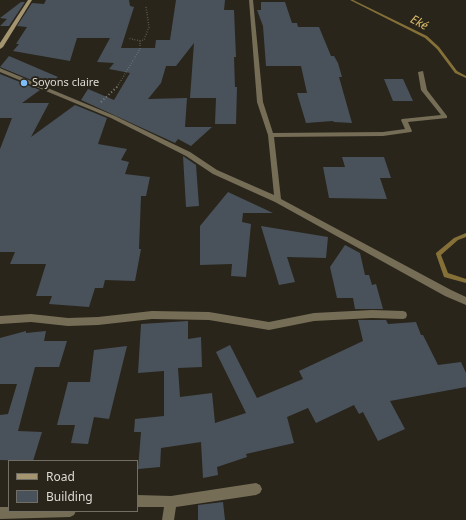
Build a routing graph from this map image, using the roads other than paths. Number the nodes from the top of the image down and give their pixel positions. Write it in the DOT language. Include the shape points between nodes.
graph roads {
  1 [pos="30,0"];
  2 [pos="250,0"];
  3 [pos="0,47"];
  4 [pos="0,70"];
  5 [pos="421,72"];
  6 [pos="271,135"];
  7 [pos="278,200"];
  8 [pos="466,301"];
  9 [pos="403,315"];
  10 [pos="0,320"];
  11 [pos="256,489"];
  12 [pos="138,501"];
  13 [pos="171,502"];
  14 [pos="53,512"];
  15 [pos="1,515"];
  16 [pos="168,520"];
  1 -- 3 [label="main road"];
  2 -- 6 [label="street" via="260,102"];
  4 -- 7 [label="street" via="94,109 188,154 215,172"];
  5 -- 6 [label="street" via="424,90 445,117 404,120 409,131 382,134"];
  6 -- 7 [label="street"];
  7 -- 8 [label="street"];
  9 -- 10 [label="street" via="314,317 269,326 209,316 152,315 68,322 31,318"];
  11 -- 13 [label="street"];
  12 -- 13 [label="street"];
  13 -- 16 [label="street"];
  14 -- 15 [label="street"];
}
